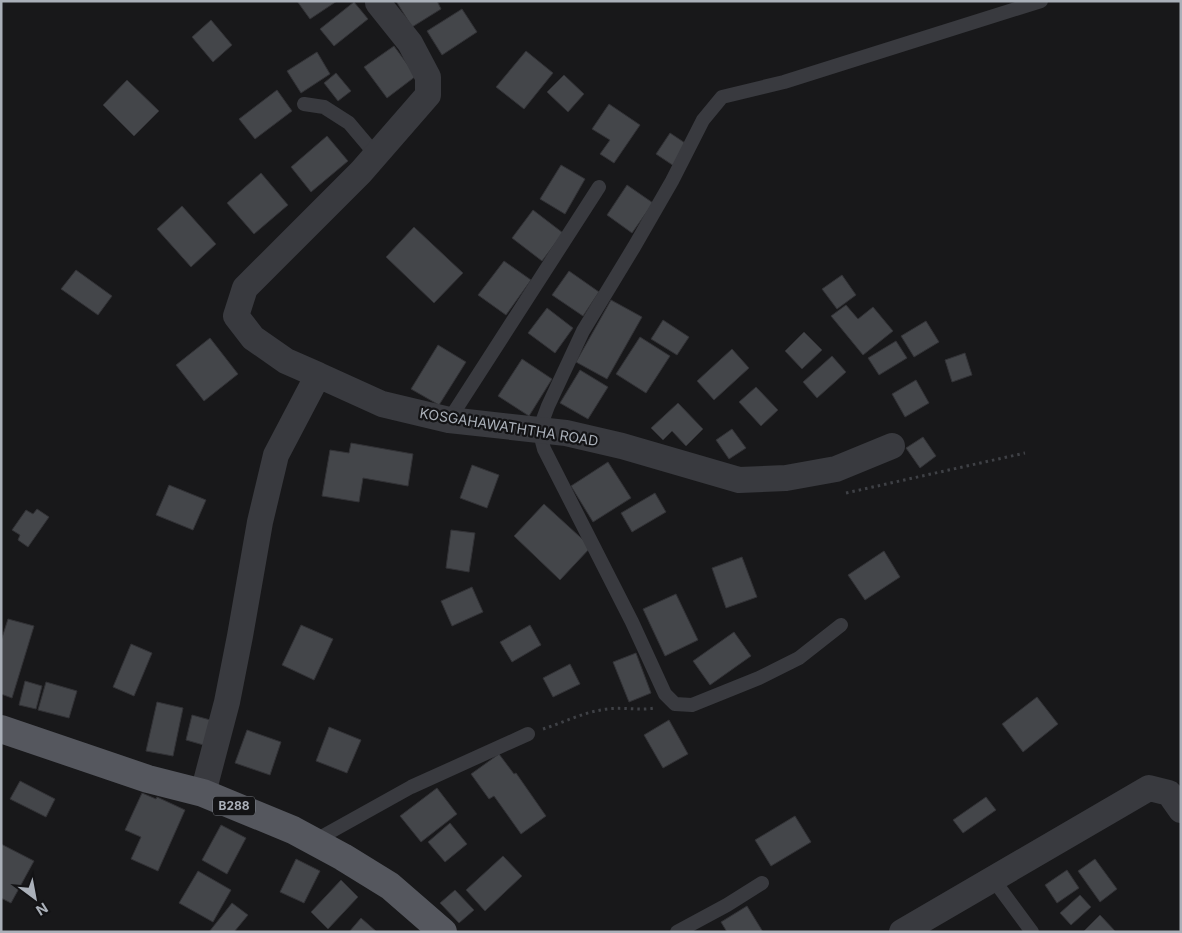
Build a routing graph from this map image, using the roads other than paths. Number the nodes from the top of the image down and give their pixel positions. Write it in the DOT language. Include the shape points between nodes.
graph roads {
  1 [pos="1041,1"];
  2 [pos="378,3"];
  3 [pos="304,104"];
  4 [pos="376,155"];
  5 [pos="600,187"];
  6 [pos="318,375"];
  7 [pos="449,420"];
  8 [pos="539,430"];
  9 [pos="892,446"];
  10 [pos="841,625"];
  11 [pos="1,728"];
  12 [pos="528,734"];
  13 [pos="203,793"];
  14 [pos="1181,810"];
  15 [pos="314,841"];
  16 [pos="993,879"];
  17 [pos="762,883"];
  18 [pos="443,932"];
  19 [pos="677,932"];
  20 [pos="902,932"];
  21 [pos="1032,932"];
  1 -- 8 [label="lane" via="784,82 722,97 703,120 662,198 583,331"];
  2 -- 4 [label="street" via="410,43 428,77 428,95"];
  3 -- 4 [label="lane" via="324,107 349,122"];
  4 -- 6 [label="street, KOSGAHAWATHTHA ROAD" via="246,288 236,316 253,338 286,361"];
  5 -- 7 [label="lane"];
  6 -- 7 [label="street, KOSGAHAWATHTHA ROAD" via="382,404"];
  6 -- 13 [label="street" via="276,454 260,522 227,702"];
  7 -- 8 [label="street, KOSGAHAWATHTHA ROAD"];
  8 -- 9 [label="street, KOSGAHAWATHTHA ROAD" via="622,446 739,480 786,478 836,469"];
  8 -- 10 [label="lane" via="544,449 665,694 675,704 692,705 759,678 799,658"];
  11 -- 13 [label="main road, B288" via="148,779"];
  12 -- 15 [label="lane" via="411,787"];
  13 -- 15 [label="main road, B288"];
  14 -- 16 [label="street" via="1169,793 1149,788"];
  15 -- 18 [label="main road, B288" via="390,886"];
  16 -- 20 [label="street"];
  16 -- 21 [label="lane"];
  17 -- 19 [label="lane"];
}
